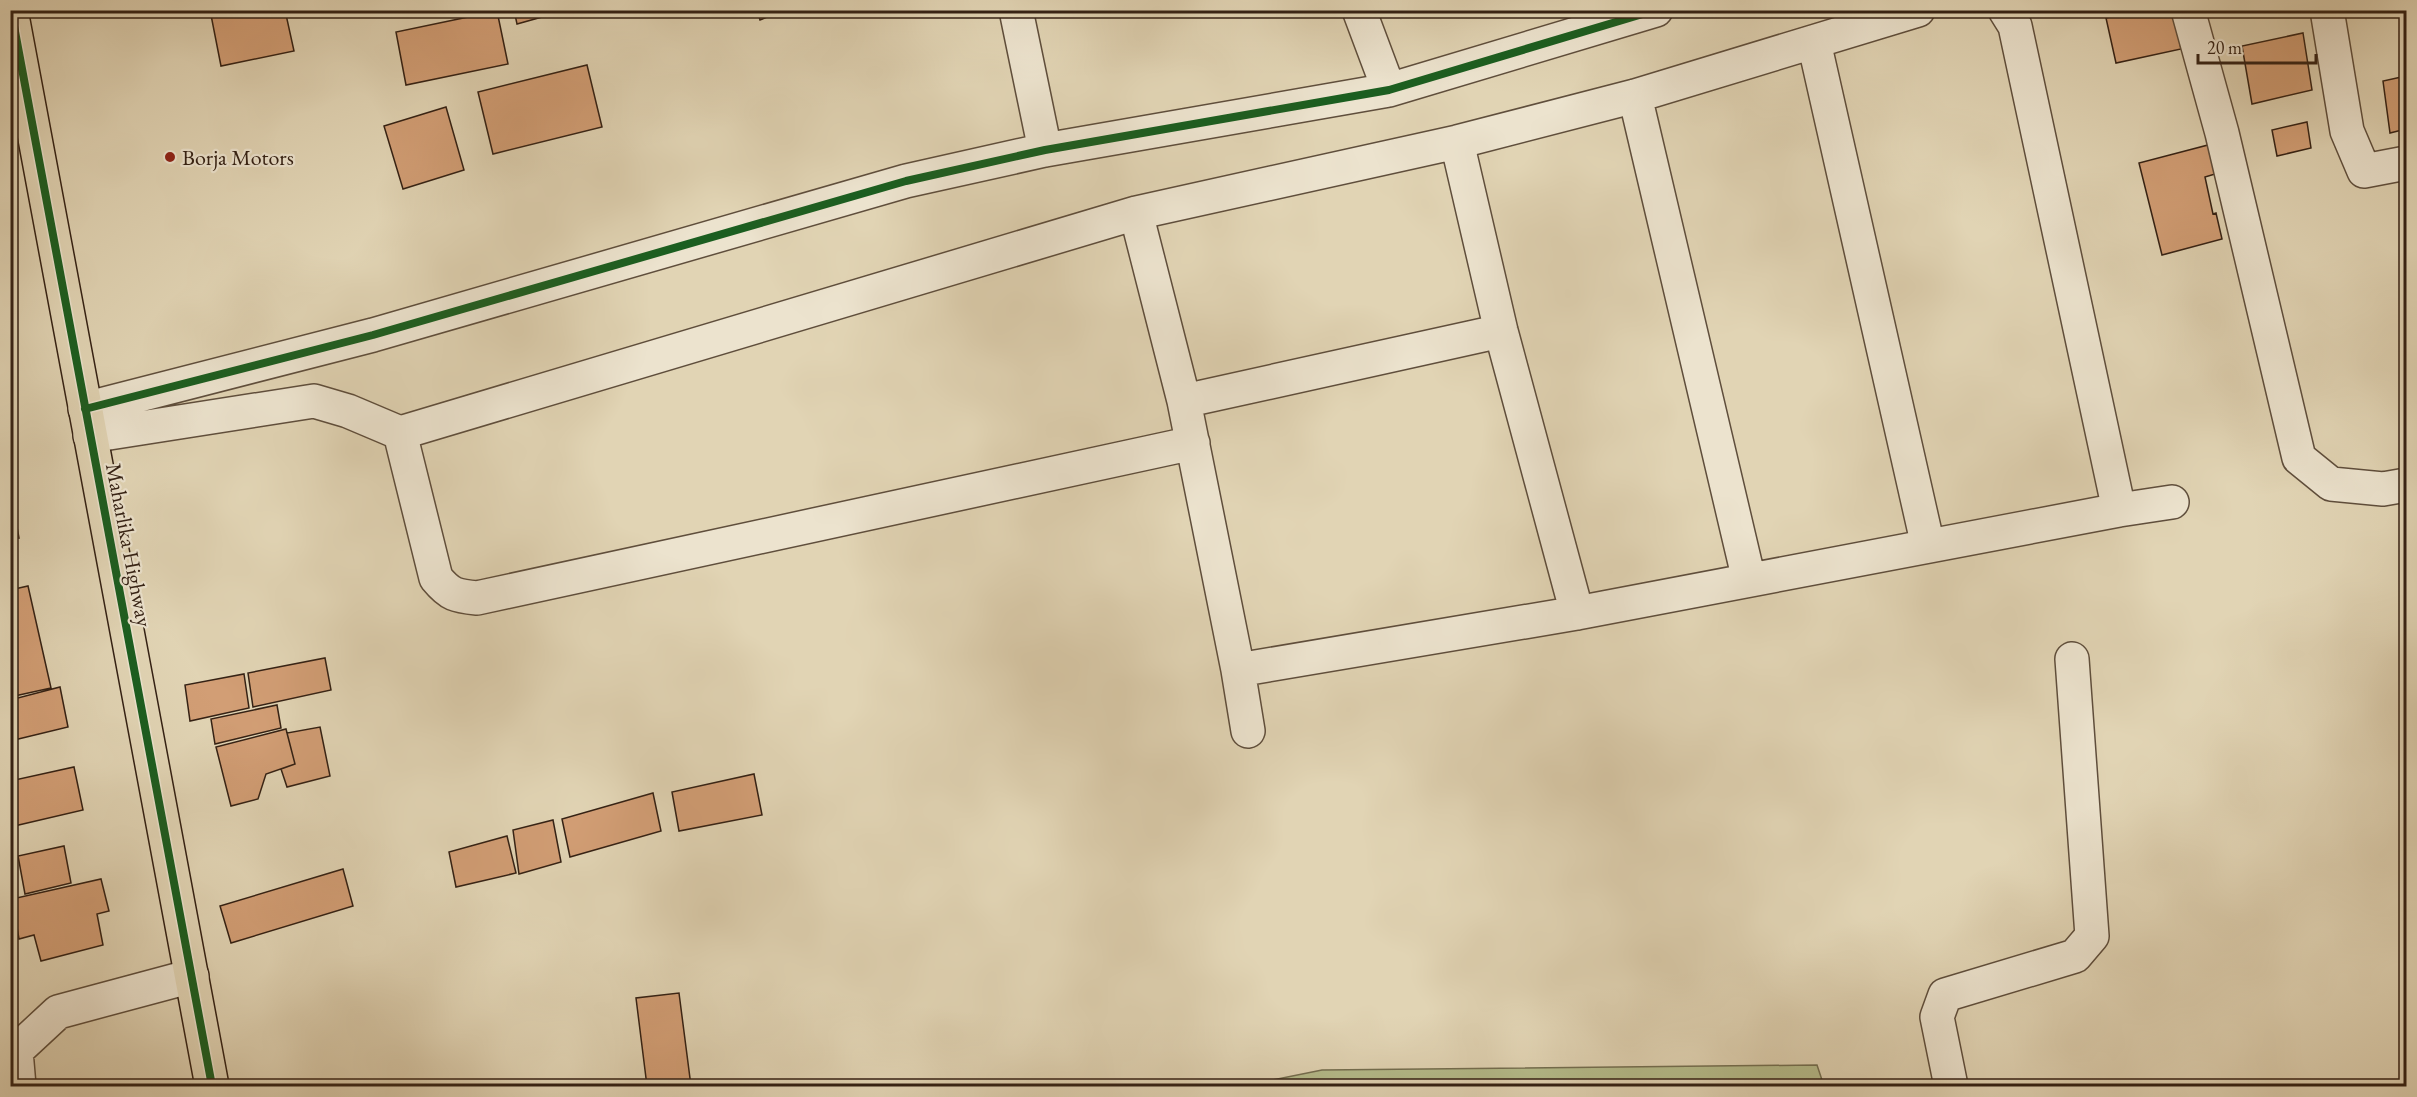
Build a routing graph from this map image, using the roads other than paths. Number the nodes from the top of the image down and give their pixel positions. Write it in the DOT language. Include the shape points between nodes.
graph roads {
  1 [pos="11,10"];
  2 [pos="1016,10"];
  3 [pos="1359,10"];
  4 [pos="1656,10"];
  5 [pos="1918,10"];
  6 [pos="2005,10"];
  7 [pos="2188,10"];
  8 [pos="2327,10"];
  9 [pos="1814,42"];
  10 [pos="1389,90"];
  11 [pos="1635,96"];
  12 [pos="1456,142"];
  13 [pos="1045,150"];
  14 [pos="2406,163"];
  15 [pos="1136,213"];
  16 [pos="1502,332"];
  17 [pos="1184,401"];
  18 [pos="88,423"];
  19 [pos="400,433"];
  20 [pos="1193,443"];
  21 [pos="2406,485"];
  22 [pos="2172,502"];
  23 [pos="2119,510"];
  24 [pos="1928,546"];
  25 [pos="1749,580"];
  26 [pos="1578,614"];
  27 [pos="2072,659"];
  28 [pos="1238,670"];
  29 [pos="1248,731"];
  30 [pos="192,976"];
  31 [pos="19,1086"];
  32 [pos="212,1086"];
  33 [pos="1950,1086"];
  1 -- 18 [label="main road, Maharlika Highway"];
  2 -- 13 [label="street"];
  3 -- 10 [label="street"];
  4 -- 10 [label="street"];
  5 -- 9 [label="street"];
  6 -- 23 [label="street" via="2014,26"];
  7 -- 21 [label="street" via="2223,133 2299,458 2331,484 2384,489"];
  8 -- 14 [label="street" via="2347,131 2364,171"];
  9 -- 11 [label="street"];
  9 -- 24 [label="street"];
  10 -- 13 [label="street"];
  11 -- 12 [label="street"];
  11 -- 25 [label="street"];
  12 -- 15 [label="street"];
  12 -- 16 [label="street"];
  13 -- 18 [label="street" via="906,181 373,335"];
  15 -- 17 [label="street"];
  15 -- 19 [label="street"];
  16 -- 17 [label="street"];
  16 -- 26 [label="street"];
  17 -- 20 [label="street"];
  18 -- 19 [label="street" via="314,401"];
  18 -- 30 [label="main road, Maharlika Highway"];
  19 -- 20 [label="street" via="436,578 455,595 477,598"];
  20 -- 28 [label="street"];
  22 -- 23 [label="street"];
  23 -- 24 [label="street"];
  24 -- 25 [label="street"];
  25 -- 26 [label="street"];
  26 -- 28 [label="street"];
  27 -- 33 [label="street" via="2092,936 2076,956 1945,995 1937,1017"];
  28 -- 29 [label="street"];
  30 -- 31 [label="street" via="58,1012 16,1051"];
  30 -- 32 [label="main road, Maharlika Highway"];
}
